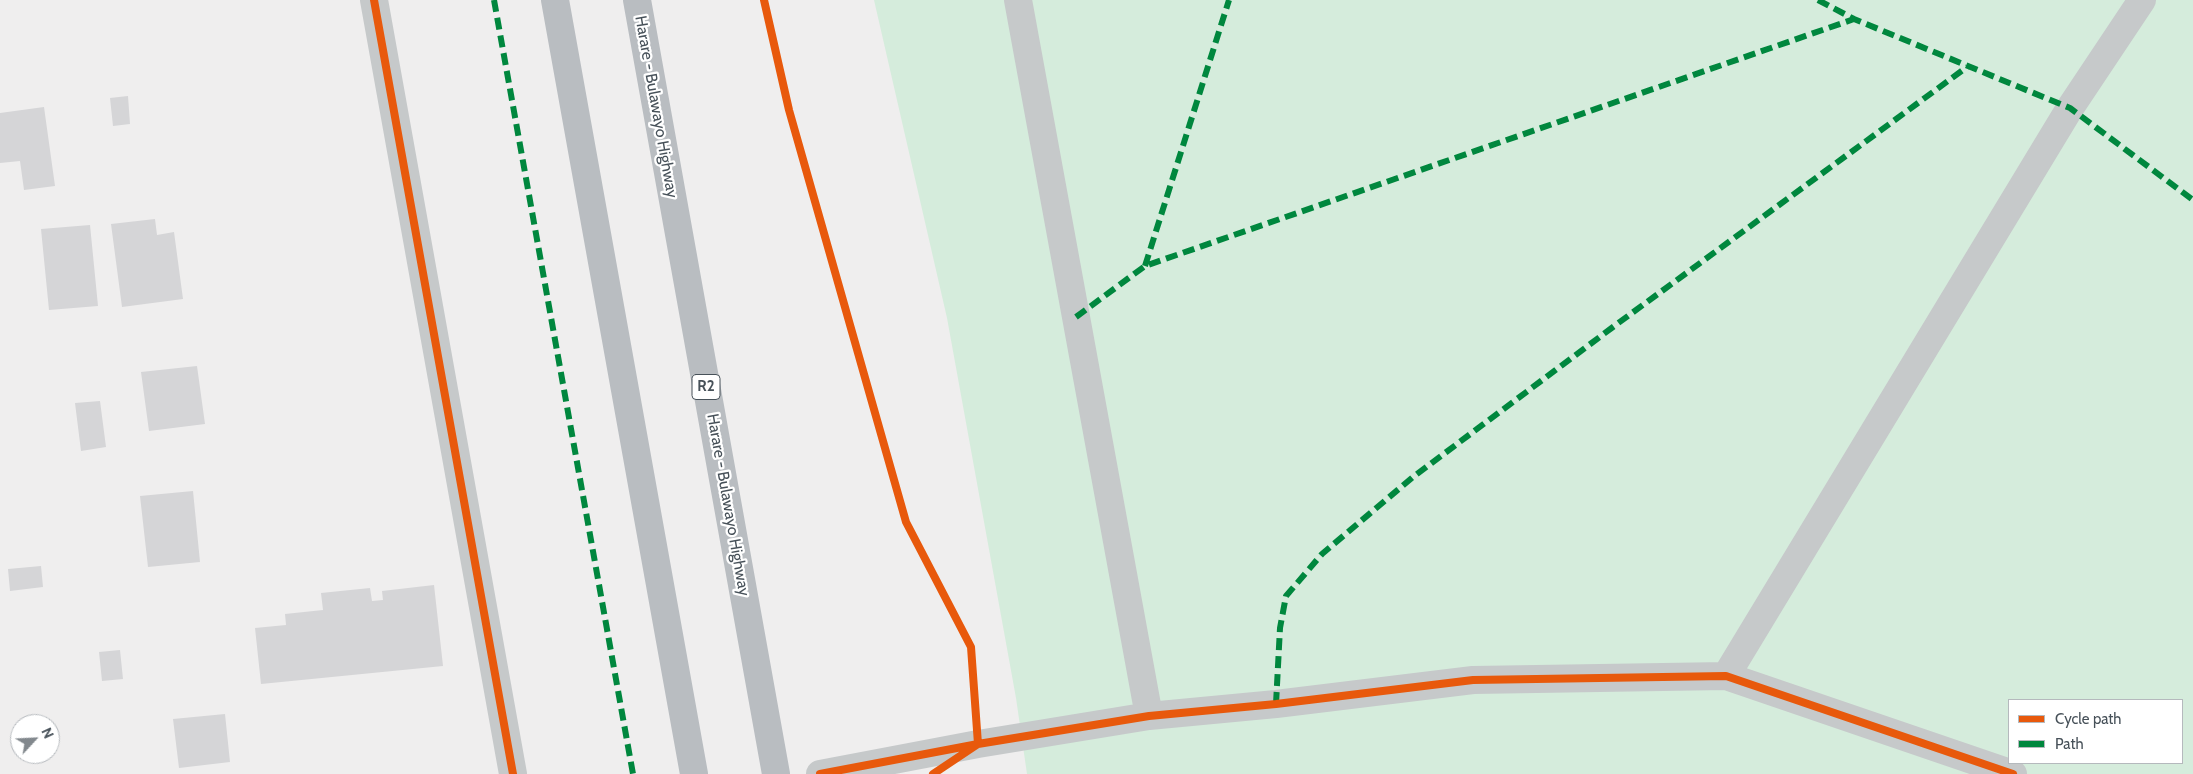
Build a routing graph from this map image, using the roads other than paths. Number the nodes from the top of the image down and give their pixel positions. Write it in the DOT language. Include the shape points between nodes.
graph roads {
  1 [pos="374,0"];
  2 [pos="554,0"];
  3 [pos="637,0"];
  4 [pos="1018,0"];
  5 [pos="2142,0"];
  6 [pos="1726,676"];
  7 [pos="1149,716"];
  8 [pos="513,774"];
  9 [pos="694,774"];
  10 [pos="776,774"];
  11 [pos="820,774"];
  12 [pos="2013,774"];
  1 -- 8 [label="street"];
  2 -- 9 [label="highway"];
  3 -- 10 [label="highway, Harare - Bulawayo Highway / R2"];
  4 -- 7 [label="street"];
  5 -- 6 [label="street" via="2070,108"];
  6 -- 7 [label="street" via="1472,680"];
  6 -- 12 [label="street"];
  7 -- 11 [label="street"];
}
